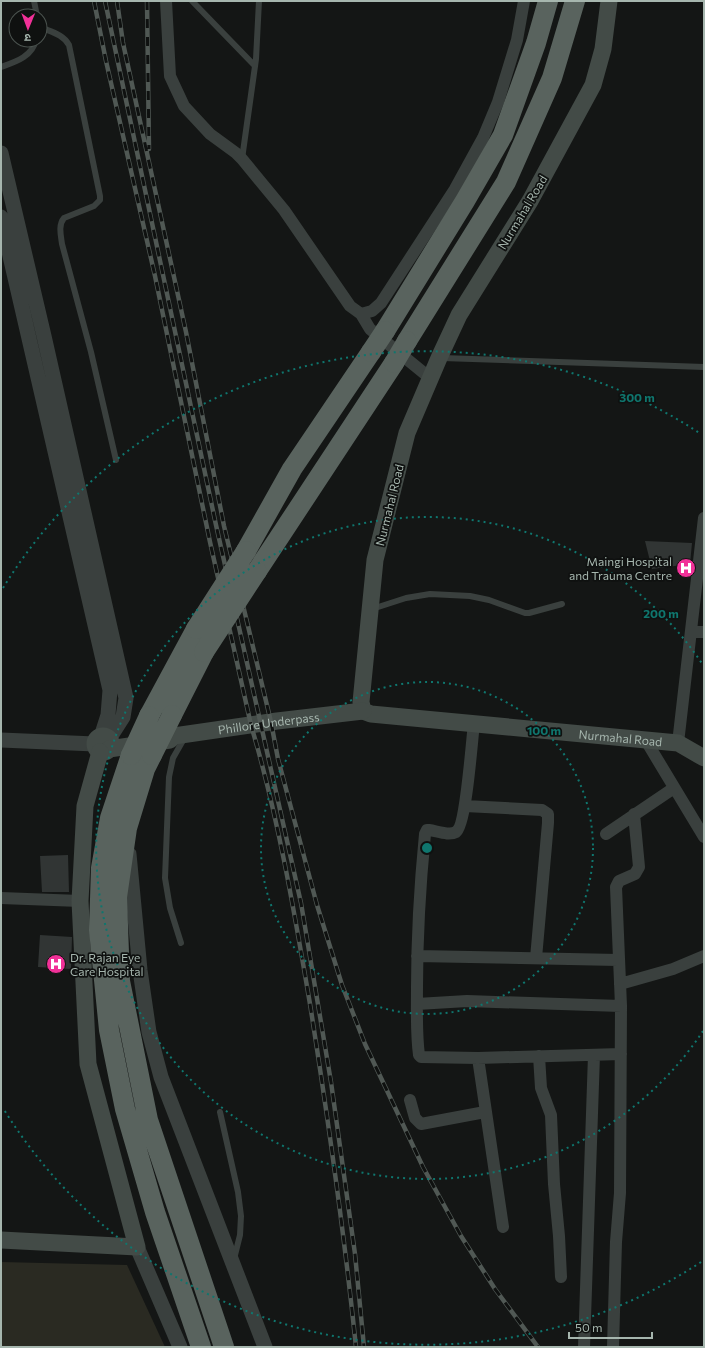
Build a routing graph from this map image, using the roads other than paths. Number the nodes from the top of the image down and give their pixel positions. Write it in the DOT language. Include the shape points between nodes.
graph roads {
  1 [pos="166,1"];
  2 [pos="192,1"];
  3 [pos="259,1"];
  4 [pos="524,1"];
  5 [pos="548,1"];
  6 [pos="575,1"];
  7 [pos="609,1"];
  8 [pos="48,30"];
  9 [pos="32,48"];
  10 [pos="255,66"];
  11 [pos="1,67"];
  12 [pos="1,153"];
  13 [pos="242,159"];
  14 [pos="1,217"];
  15 [pos="6,257"];
  16 [pos="361,314"];
  17 [pos="439,358"];
  18 [pos="704,367"];
  19 [pos="430,378"];
  20 [pos="116,460"];
  21 [pos="704,518"];
  22 [pos="562,604"];
  23 [pos="371,609"];
  24 [pos="691,632"];
  25 [pos="704,632"];
  26 [pos="363,711"];
  27 [pos="474,723"];
  28 [pos="181,735"];
  29 [pos="645,739"];
  30 [pos="1,740"];
  31 [pos="104,743"];
  32 [pos="678,743"];
  33 [pos="704,758"];
  34 [pos="674,788"];
  35 [pos="465,806"];
  36 [pos="634,814"];
  37 [pos="127,828"];
  38 [pos="606,834"];
  39 [pos="704,837"];
  40 [pos="1,898"];
  41 [pos="80,901"];
  42 [pos="181,943"];
  43 [pos="417,956"];
  44 [pos="704,956"];
  45 [pos="536,958"];
  46 [pos="618,960"];
  47 [pos="620,984"];
  48 [pos="417,1004"];
  49 [pos="621,1006"];
  50 [pos="620,1054"];
  51 [pos="594,1055"];
  52 [pos="539,1056"];
  53 [pos="478,1058"];
  54 [pos="410,1100"];
  55 [pos="220,1112"];
  56 [pos="485,1112"];
  57 [pos="503,1227"];
  58 [pos="1,1240"];
  59 [pos="137,1247"];
  60 [pos="233,1264"];
  61 [pos="561,1277"];
  62 [pos="180,1347"];
  63 [pos="200,1347"];
  64 [pos="224,1347"];
  65 [pos="265,1347"];
  66 [pos="584,1347"];
  67 [pos="614,1347"];
  1 -- 13 [label="street" via="170,76 184,106 210,134"];
  2 -- 10 [label="lane"];
  3 -- 10 [label="lane"];
  4 -- 16 [label="street" via="498,102 482,138 455,189 381,303 372,311"];
  5 -- 63 [label="highway, bridge" via="536,43 502,135 466,201 372,352 292,469 246,551 196,629 149,716 131,756 110,818 101,868 98,930 109,1030 125,1109 155,1212"];
  6 -- 37 [label="highway, bridge" via="552,78 506,182 407,342 204,652 143,775"];
  7 -- 17 [label="main road, Nurmahal Road" via="603,49 592,85 530,201 459,315"];
  8 -- 20 [label="lane" via="61,36 69,45 100,196 100,200 94,206 64,218 61,221 61,233"];
  9 -- 11 [label="lane" via="25,58"];
  10 -- 13 [label="lane"];
  12 -- 31 [label="street" via="126,698 123,717"];
  13 -- 16 [label="street" via="284,210 350,306"];
  14 -- 15 [label="street"];
  15 -- 31 [label="street" via="110,690"];
  16 -- 19 [label="street" via="370,329"];
  17 -- 18 [label="lane"];
  17 -- 19 [label="main road, Nurmahal Road"];
  19 -- 23 [label="main road, Nurmahal Road" via="407,433 375,560"];
  21 -- 24 [label="street"];
  22 -- 23 [label="lane" via="525,613 470,596 430,594 406,598"];
  23 -- 26 [label="main road, Nurmahal Road" via="361,702"];
  24 -- 25 [label="street"];
  24 -- 32 [label="street"];
  26 -- 27 [label="main road, Nurmahal Road" via="371,714"];
  26 -- 28 [label="main road, Phillore Underpass"];
  27 -- 29 [label="main road, Nurmahal Road"];
  27 -- 35 [label="street"];
  28 -- 31 [label="main road, Phillore Underpass" via="170,731"];
  28 -- 42 [label="lane" via="169,777 165,878 170,908"];
  29 -- 32 [label="main road, Nurmahal Road"];
  29 -- 34 [label="street"];
  30 -- 31 [label="street"];
  31 -- 41 [label="main road" via="85,806"];
  32 -- 33 [label="main road, Nurmahal Road"];
  34 -- 36 [label="street"];
  34 -- 39 [label="street"];
  35 -- 43 [label="street" via="458,831 449,834 429,830 426,832"];
  35 -- 45 [label="street" via="542,810 548,814"];
  36 -- 38 [label="street"];
  36 -- 46 [label="street" via="639,867 635,874 621,879 617,884"];
  37 -- 60 [label="street" via="140,970 149,1032 161,1077"];
  37 -- 64 [label="highway" via="117,897 120,981 148,1120"];
  40 -- 41 [label="street"];
  41 -- 59 [label="main road" via="88,1064"];
  43 -- 45 [label="street"];
  43 -- 48 [label="street"];
  44 -- 47 [label="street" via="673,969"];
  45 -- 46 [label="street"];
  46 -- 47 [label="street"];
  47 -- 49 [label="street"];
  48 -- 49 [label="street" via="467,1000"];
  48 -- 53 [label="street" via="420,1057"];
  49 -- 50 [label="street"];
  50 -- 51 [label="street"];
  50 -- 67 [label="street" via="620,1193 616,1242"];
  51 -- 52 [label="street"];
  51 -- 66 [label="street"];
  52 -- 53 [label="street"];
  52 -- 61 [label="street" via="541,1088 551,1115"];
  53 -- 56 [label="street"];
  54 -- 56 [label="street" via="414,1118 421,1124"];
  55 -- 60 [label="lane" via="241,1216 240,1235"];
  56 -- 57 [label="street"];
  58 -- 59 [label="main road"];
  59 -- 62 [label="street"];
  60 -- 65 [label="street"];
}
